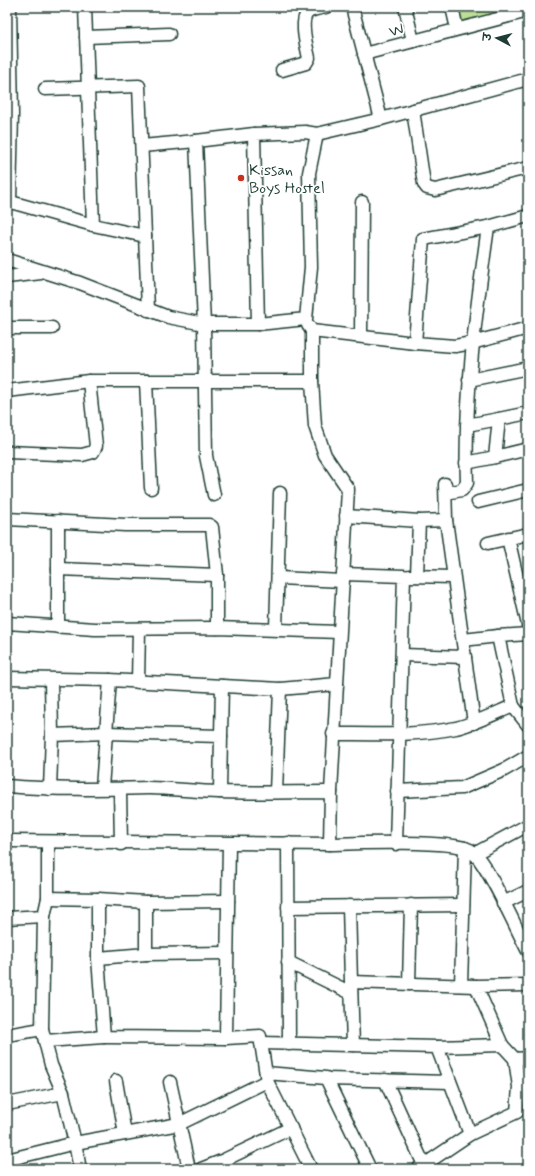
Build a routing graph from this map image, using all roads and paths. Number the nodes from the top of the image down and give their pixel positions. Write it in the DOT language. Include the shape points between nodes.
graph roads {
  1 [pos="10,7"];
  2 [pos="85,7"];
  3 [pos="326,7"];
  4 [pos="352,7"];
  5 [pos="405,7"];
  6 [pos="452,7"];
  7 [pos="524,10"];
  8 [pos="457,29"];
  9 [pos="169,34"];
  10 [pos="86,37"];
  11 [pos="413,41"];
  12 [pos="364,54"];
  13 [pos="282,70"];
  14 [pos="528,79"];
  15 [pos="89,88"];
  16 [pos="45,89"];
  17 [pos="413,110"];
  18 [pos="10,114"];
  19 [pos="381,119"];
  20 [pos="254,134"];
  21 [pos="317,134"];
  22 [pos="196,141"];
  23 [pos="142,146"];
  24 [pos="528,168"];
  25 [pos="9,202"];
  26 [pos="362,202"];
  27 [pos="528,216"];
  28 [pos="93,225"];
  29 [pos="488,227"];
  30 [pos="145,236"];
  31 [pos="7,260"];
  32 [pos="47,272"];
  33 [pos="7,277"];
  34 [pos="148,310"];
  35 [pos="306,319"];
  36 [pos="204,324"];
  37 [pos="258,324"];
  38 [pos="7,328"];
  39 [pos="52,328"];
  40 [pos="528,328"];
  41 [pos="312,332"];
  42 [pos="361,336"];
  43 [pos="415,343"];
  44 [pos="472,343"];
  45 [pos="528,368"];
  46 [pos="89,380"];
  47 [pos="204,380"];
  48 [pos="469,380"];
  49 [pos="146,381"];
  50 [pos="312,381"];
  51 [pos="7,391"];
  52 [pos="528,413"];
  53 [pos="499,419"];
  54 [pos="467,425"];
  55 [pos="528,449"];
  56 [pos="7,452"];
  57 [pos="496,457"];
  58 [pos="466,463"];
  59 [pos="152,488"];
  60 [pos="528,490"];
  61 [pos="280,493"];
  62 [pos="214,495"];
  63 [pos="478,502"];
  64 [pos="346,516"];
  65 [pos="7,519"];
  66 [pos="446,520"];
  67 [pos="58,521"];
  68 [pos="419,521"];
  69 [pos="528,534"];
  70 [pos="508,538"];
  71 [pos="488,543"];
  72 [pos="58,569"];
  73 [pos="217,576"];
  74 [pos="404,576"];
  75 [pos="417,576"];
  76 [pos="453,577"];
  77 [pos="278,578"];
  78 [pos="343,578"];
  79 [pos="7,623"];
  80 [pos="528,625"];
  81 [pos="58,628"];
  82 [pos="217,628"];
  83 [pos="139,629"];
  84 [pos="276,630"];
  85 [pos="339,632"];
  86 [pos="528,634"];
  87 [pos="498,636"];
  88 [pos="463,640"];
  89 [pos="402,655"];
  90 [pos="465,657"];
  91 [pos="7,678"];
  92 [pos="51,680"];
  93 [pos="110,680"];
  94 [pos="138,682"];
  95 [pos="337,684"];
  96 [pos="222,686"];
  97 [pos="280,689"];
  98 [pos="513,706"];
  99 [pos="474,723"];
  100 [pos="528,725"];
  101 [pos="106,733"];
  102 [pos="333,734"];
  103 [pos="399,734"];
  104 [pos="52,735"];
  105 [pos="221,736"];
  106 [pos="528,756"];
  107 [pos="7,786"];
  108 [pos="102,788"];
  109 [pos="50,789"];
  110 [pos="120,790"];
  111 [pos="396,791"];
  112 [pos="220,792"];
  113 [pos="276,792"];
  114 [pos="332,792"];
  115 [pos="528,825"];
  116 [pos="7,841"];
  117 [pos="48,842"];
  118 [pos="229,843"];
  119 [pos="288,843"];
  120 [pos="121,844"];
  121 [pos="330,844"];
  122 [pos="396,844"];
  123 [pos="470,851"];
  124 [pos="528,891"];
  125 [pos="48,898"];
  126 [pos="98,899"];
  127 [pos="228,901"];
  128 [pos="146,902"];
  129 [pos="503,903"];
  130 [pos="411,905"];
  131 [pos="462,905"];
  132 [pos="349,906"];
  133 [pos="288,907"];
  134 [pos="44,916"];
  135 [pos="7,918"];
  136 [pos="528,951"];
  137 [pos="227,953"];
  138 [pos="146,954"];
  139 [pos="98,958"];
  140 [pos="288,962"];
  141 [pos="409,984"];
  142 [pos="461,985"];
  143 [pos="528,985"];
  144 [pos="476,986"];
  145 [pos="351,988"];
  146 [pos="7,1035"];
  147 [pos="43,1035"];
  148 [pos="104,1037"];
  149 [pos="226,1038"];
  150 [pos="261,1043"];
  151 [pos="289,1044"];
  152 [pos="353,1045"];
  153 [pos="502,1045"];
  154 [pos="437,1047"];
  155 [pos="528,1058"];
  156 [pos="515,1059"];
  157 [pos="267,1077"];
  158 [pos="327,1079"];
  159 [pos="386,1080"];
  160 [pos="116,1081"];
  161 [pos="170,1082"];
  162 [pos="450,1082"];
  163 [pos="63,1093"];
  164 [pos="7,1104"];
  165 [pos="179,1124"];
  166 [pos="291,1128"];
  167 [pos="125,1134"];
  168 [pos="470,1134"];
  169 [pos="75,1143"];
  170 [pos="23,1157"];
  171 [pos="7,1160"];
  172 [pos="421,1167"];
  173 [pos="25,1169"];
  174 [pos="80,1169"];
  175 [pos="189,1169"];
  176 [pos="201,1169"];
  177 [pos="311,1169"];
  178 [pos="370,1169"];
  1 -- 18 [label="street"];
  2 -- 10 [label="street"];
  3 -- 13 [label="street" via="308,12 305,16 303,23 309,58 306,63"];
  4 -- 12 [label="street"];
  5 -- 11 [label="street"];
  6 -- 8 [label="street"];
  7 -- 8 [label="street, W"];
  8 -- 11 [label="street, W"];
  9 -- 10 [label="street"];
  10 -- 15 [label="street"];
  11 -- 12 [label="street, W"];
  12 -- 19 [label="street"];
  14 -- 17 [label="street"];
  15 -- 16 [label="street"];
  15 -- 23 [label="street" via="139,86"];
  15 -- 28 [label="street"];
  17 -- 19 [label="street"];
  17 -- 24 [label="street" via="424,184 427,188 435,190"];
  18 -- 25 [label="street"];
  19 -- 21 [label="street"];
  20 -- 21 [label="street"];
  20 -- 22 [label="street"];
  20 -- 37 [label="street"];
  21 -- 35 [label="street" via="309,173 311,267"];
  22 -- 23 [label="street"];
  22 -- 36 [label="street"];
  23 -- 30 [label="street"];
  25 -- 28 [label="street"];
  26 -- 42 [label="street"];
  27 -- 29 [label="street"];
  28 -- 30 [label="street"];
  29 -- 43 [label="street" via="423,239"];
  29 -- 44 [label="street"];
  30 -- 34 [label="street"];
  31 -- 32 [label="street"];
  32 -- 33 [label="street"];
  32 -- 34 [label="street"];
  34 -- 36 [label="street"];
  35 -- 37 [label="street"];
  35 -- 41 [label="street"];
  36 -- 37 [label="street"];
  36 -- 47 [label="street"];
  38 -- 39 [label="street"];
  40 -- 44 [label="street"];
  41 -- 42 [label="street"];
  41 -- 50 [label="street"];
  42 -- 43 [label="street"];
  43 -- 44 [label="street" via="455,346"];
  44 -- 48 [label="street"];
  45 -- 48 [label="street"];
  46 -- 49 [label="street"];
  46 -- 51 [label="street"];
  46 -- 56 [label="street" via="96,446 93,452 82,455"];
  47 -- 49 [label="street"];
  47 -- 50 [label="street"];
  47 -- 62 [label="street" via="206,456"];
  48 -- 54 [label="street"];
  49 -- 59 [label="street"];
  50 -- 64 [label="street" via="315,426 325,455 348,489"];
  52 -- 53 [label="street"];
  53 -- 54 [label="street"];
  53 -- 57 [label="street"];
  54 -- 58 [label="street"];
  55 -- 57 [label="street"];
  57 -- 58 [label="street"];
  58 -- 66 [label="street" via="466,486 462,490 445,488"];
  60 -- 63 [label="street"];
  61 -- 77 [label="street"];
  64 -- 68 [label="street"];
  64 -- 78 [label="street"];
  65 -- 67 [label="street"];
  66 -- 68 [label="street"];
  66 -- 76 [label="street"];
  67 -- 72 [label="street"];
  67 -- 73 [label="street" via="125,525 209,525 214,533"];
  68 -- 75 [label="street"];
  69 -- 70 [label="street"];
  70 -- 71 [label="street"];
  70 -- 80 [label="street"];
  72 -- 73 [label="street"];
  72 -- 81 [label="street"];
  73 -- 82 [label="street"];
  74 -- 75 [label="street"];
  74 -- 78 [label="street"];
  74 -- 89 [label="street"];
  75 -- 76 [label="street"];
  76 -- 88 [label="street"];
  77 -- 78 [label="street"];
  77 -- 84 [label="street"];
  78 -- 85 [label="street"];
  79 -- 81 [label="street"];
  81 -- 83 [label="street"];
  82 -- 83 [label="street"];
  82 -- 84 [label="street"];
  83 -- 94 [label="street"];
  84 -- 85 [label="street"];
  85 -- 95 [label="street"];
  86 -- 87 [label="street"];
  87 -- 88 [label="street"];
  87 -- 98 [label="street"];
  88 -- 90 [label="street"];
  89 -- 90 [label="street"];
  89 -- 103 [label="street"];
  90 -- 99 [label="street"];
  91 -- 92 [label="street"];
  92 -- 93 [label="street"];
  92 -- 104 [label="street"];
  93 -- 94 [label="street"];
  93 -- 101 [label="street"];
  94 -- 96 [label="street"];
  95 -- 97 [label="street"];
  95 -- 102 [label="street"];
  96 -- 97 [label="street"];
  96 -- 105 [label="street"];
  97 -- 113 [label="street"];
  98 -- 99 [label="street"];
  98 -- 100 [label="street"];
  99 -- 103 [label="street" via="455,728"];
  101 -- 104 [label="street"];
  101 -- 105 [label="street"];
  101 -- 108 [label="street"];
  102 -- 103 [label="street"];
  102 -- 114 [label="street"];
  103 -- 111 [label="street"];
  104 -- 109 [label="street"];
  105 -- 112 [label="street"];
  106 -- 111 [label="street" via="504,770 462,788"];
  107 -- 109 [label="street"];
  108 -- 109 [label="street"];
  108 -- 110 [label="street"];
  110 -- 112 [label="street" via="150,788"];
  110 -- 120 [label="street"];
  111 -- 122 [label="street"];
  112 -- 113 [label="street"];
  113 -- 114 [label="street"];
  114 -- 121 [label="street"];
  115 -- 123 [label="street"];
  116 -- 117 [label="street"];
  117 -- 120 [label="street"];
  117 -- 125 [label="street"];
  118 -- 119 [label="street"];
  118 -- 120 [label="street"];
  118 -- 127 [label="street"];
  119 -- 121 [label="street"];
  119 -- 133 [label="street"];
  121 -- 122 [label="street"];
  122 -- 123 [label="street" via="443,845"];
  123 -- 129 [label="street" via="488,872"];
  123 -- 131 [label="street"];
  124 -- 129 [label="street"];
  125 -- 126 [label="street"];
  125 -- 134 [label="street"];
  126 -- 128 [label="street"];
  126 -- 139 [label="street"];
  127 -- 128 [label="street"];
  127 -- 137 [label="street"];
  128 -- 138 [label="street"];
  129 -- 136 [label="street"];
  130 -- 131 [label="street"];
  130 -- 132 [label="street"];
  130 -- 141 [label="street"];
  131 -- 142 [label="street"];
  132 -- 133 [label="street"];
  132 -- 145 [label="street"];
  133 -- 140 [label="street"];
  134 -- 135 [label="street"];
  134 -- 147 [label="street"];
  137 -- 138 [label="street"];
  137 -- 149 [label="street"];
  138 -- 139 [label="street"];
  139 -- 148 [label="street"];
  140 -- 145 [label="street"];
  140 -- 151 [label="street"];
  141 -- 142 [label="street"];
  141 -- 145 [label="street"];
  142 -- 144 [label="street"];
  143 -- 144 [label="street"];
  144 -- 153 [label="street"];
  145 -- 152 [label="street"];
  146 -- 147 [label="street"];
  147 -- 148 [label="street"];
  147 -- 163 [label="street" via="51,1065"];
  148 -- 149 [label="street"];
  149 -- 150 [label="street" via="260,1036"];
  150 -- 151 [label="street"];
  150 -- 157 [label="street"];
  151 -- 152 [label="street"];
  152 -- 154 [label="street"];
  153 -- 154 [label="street"];
  153 -- 156 [label="street"];
  154 -- 162 [label="street"];
  155 -- 156 [label="street"];
  156 -- 168 [label="street" via="519,1087 517,1112"];
  157 -- 158 [label="street"];
  157 -- 165 [label="street"];
  157 -- 166 [label="street"];
  158 -- 159 [label="street"];
  158 -- 178 [label="street"];
  159 -- 162 [label="street"];
  159 -- 172 [label="street"];
  160 -- 167 [label="street"];
  161 -- 165 [label="street"];
  162 -- 168 [label="street"];
  163 -- 164 [label="street"];
  163 -- 169 [label="street"];
  165 -- 167 [label="street"];
  165 -- 175 [label="street"];
  166 -- 176 [label="street"];
  166 -- 177 [label="street"];
  167 -- 169 [label="street"];
  168 -- 172 [label="street"];
  169 -- 170 [label="street"];
  169 -- 174 [label="street"];
  170 -- 171 [label="street"];
  170 -- 173 [label="street"];
}
